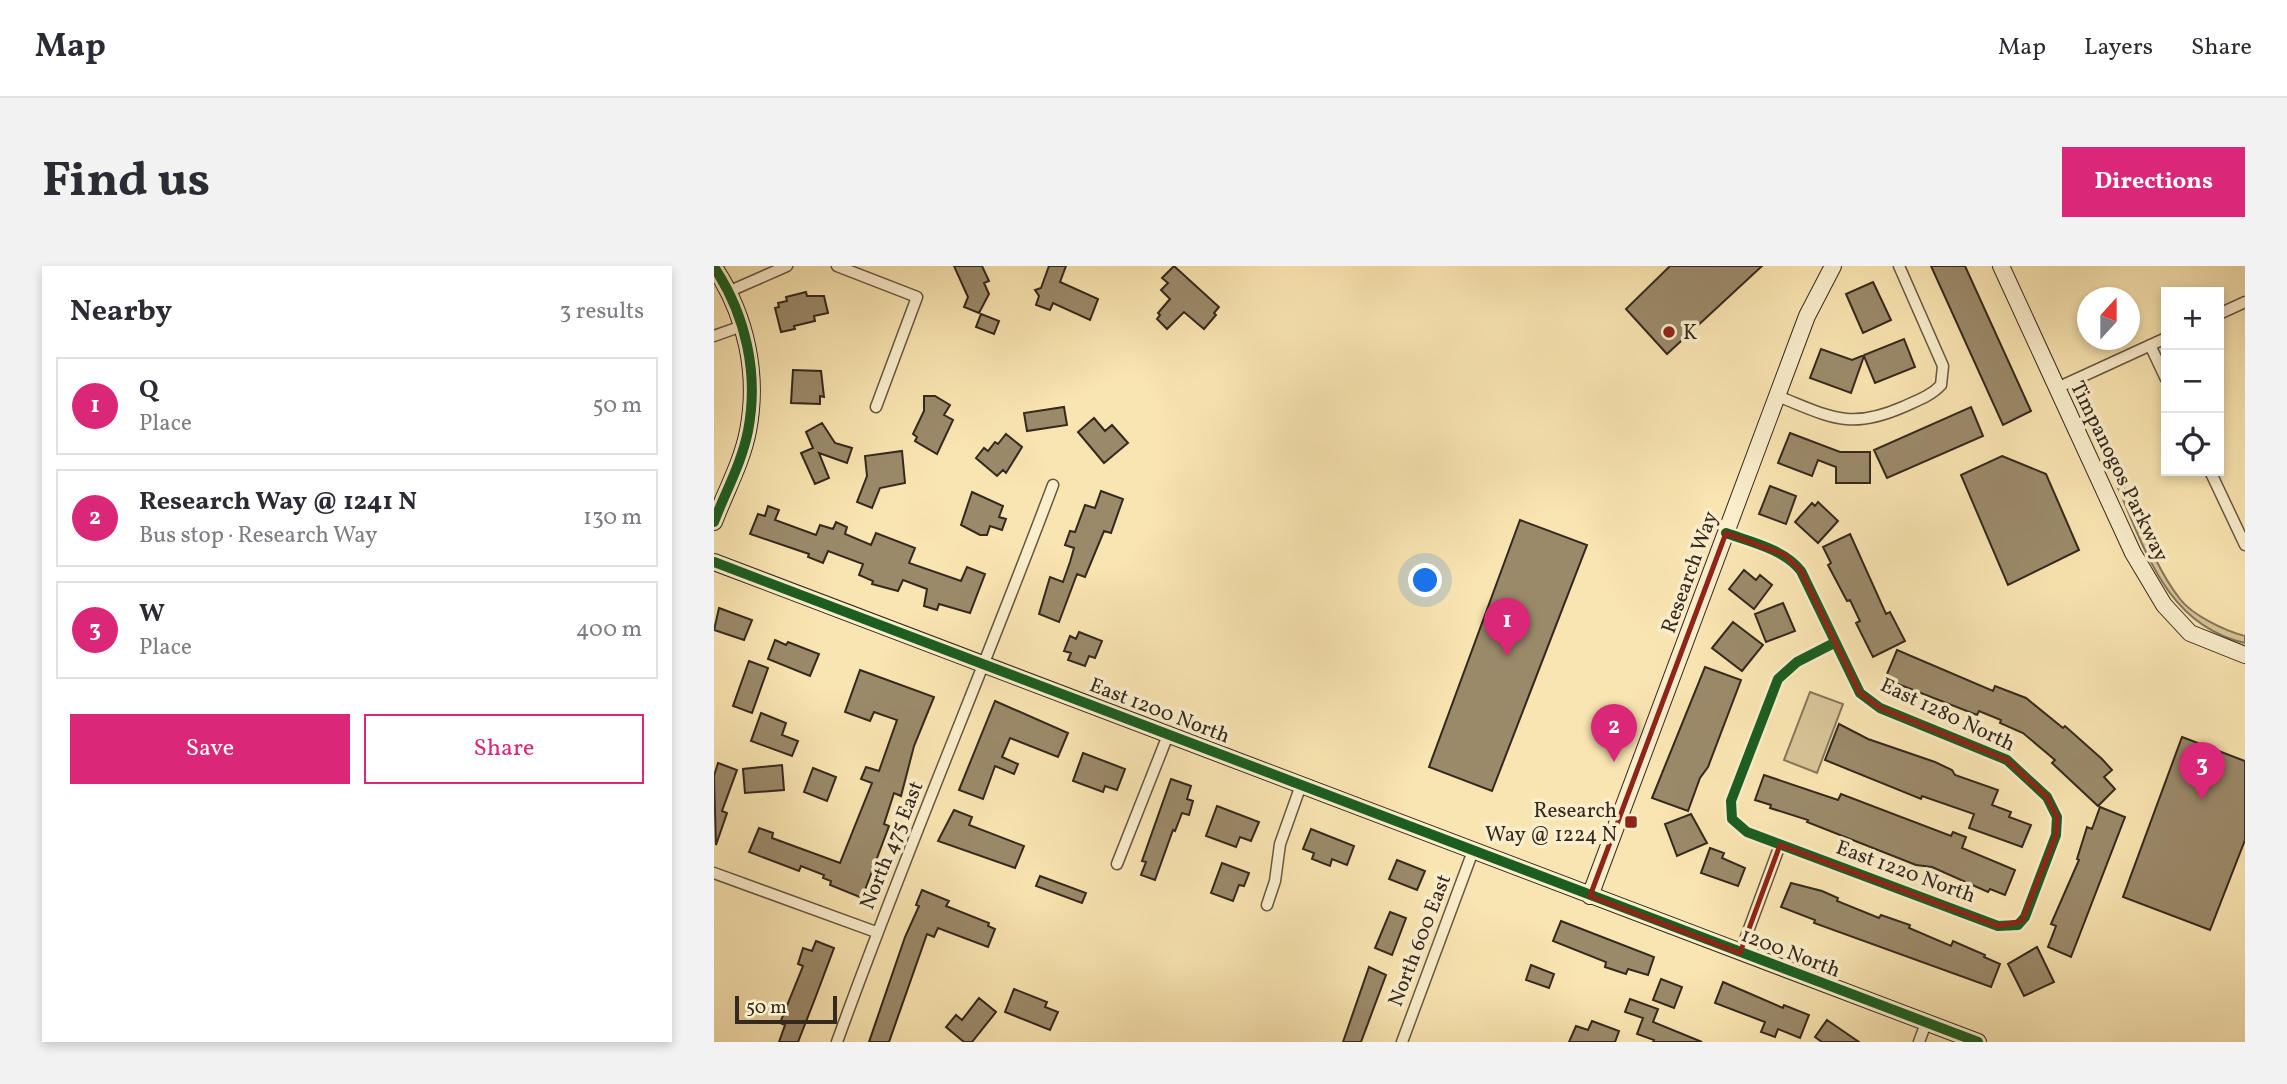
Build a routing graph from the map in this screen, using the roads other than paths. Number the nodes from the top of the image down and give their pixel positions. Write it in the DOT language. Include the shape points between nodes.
graph roads {
  1 [pos="787,266"];
  2 [pos="837,266"];
  3 [pos="1833,266"];
  4 [pos="1899,266"];
  5 [pos="2001,266"];
  6 [pos="714,267"];
  7 [pos="730,291"];
  8 [pos="2245,302"];
  9 [pos="2224,312"];
  10 [pos="742,327"];
  11 [pos="714,336"];
  12 [pos="2161,340"];
  13 [pos="2150,345"];
  14 [pos="2161,368"];
  15 [pos="2057,388"];
  16 [pos="1777,396"];
  17 [pos="876,407"];
  18 [pos="2212,476"];
  19 [pos="1052,485"];
  20 [pos="714,523"];
  21 [pos="1726,533"];
  22 [pos="2245,545"];
  23 [pos="714,562"];
  24 [pos="1834,643"];
  25 [pos="2245,655"];
  26 [pos="985,665"];
  27 [pos="1168,735"];
  28 [pos="1301,785"];
  29 [pos="1780,845"];
  30 [pos="1473,851"];
  31 [pos="1117,864"];
  32 [pos="714,873"];
  33 [pos="1590,896"];
  34 [pos="1267,905"];
  35 [pos="2018,925"];
  36 [pos="876,932"];
  37 [pos="1740,953"];
  38 [pos="1926,1023"];
  39 [pos="837,1042"];
  40 [pos="1402,1042"];
  41 [pos="1919,1042"];
  42 [pos="1978,1042"];
  1 -- 7 [label="street"];
  2 -- 17 [label="street" via="917,297"];
  3 -- 16 [label="street, Research Way" via="1807,316"];
  4 -- 16 [label="street" via="1943,366 1941,386 1886,415 1854,422"];
  5 -- 15 [label="street, Timpanogos Parkway"];
  6 -- 7 [label="street"];
  7 -- 10 [label="street"];
  8 -- 9 [label="street"];
  10 -- 11 [label="street"];
  10 -- 20 [label="street" via="753,385 748,433"];
  12 -- 13 [label="street"];
  13 -- 14 [label="street"];
  13 -- 15 [label="street"];
  15 -- 25 [label="street, Timpanogos Parkway" via="2133,553 2164,605 2190,633"];
  16 -- 21 [label="street, Research Way"];
  18 -- 22 [label="street"];
  19 -- 26 [label="street, North 475 East"];
  21 -- 24 [label="street, East 1280 North" via="1795,563"];
  21 -- 33 [label="street, Research Way"];
  23 -- 26 [label="street, East 1200 North"];
  24 -- 29 [label="street, East 1220 North" via="1797,662 1778,679 1731,801 1732,819 1738,826"];
  24 -- 35 [label="street, East 1280 North" via="1853,682 1870,702 2007,760 2047,797 2055,810 2056,835"];
  26 -- 27 [label="street, East 1200 North"];
  26 -- 36 [label="street, North 475 East"];
  27 -- 28 [label="street, East 1200 North"];
  27 -- 31 [label="street"];
  28 -- 30 [label="street, East 1200 North"];
  28 -- 34 [label="street" via="1280,844"];
  29 -- 35 [label="street, East 1220 North" via="1998,926"];
  29 -- 37 [label="street"];
  30 -- 33 [label="street, East 1200 North"];
  30 -- 40 [label="street, North 600 East"];
  32 -- 36 [label="street"];
  33 -- 37 [label="street, 1200 North"];
  36 -- 39 [label="street, North 475 East"];
  37 -- 38 [label="street, 1200 North"];
  38 -- 41 [label="street"];
  38 -- 42 [label="street, 1200 North"];
}
